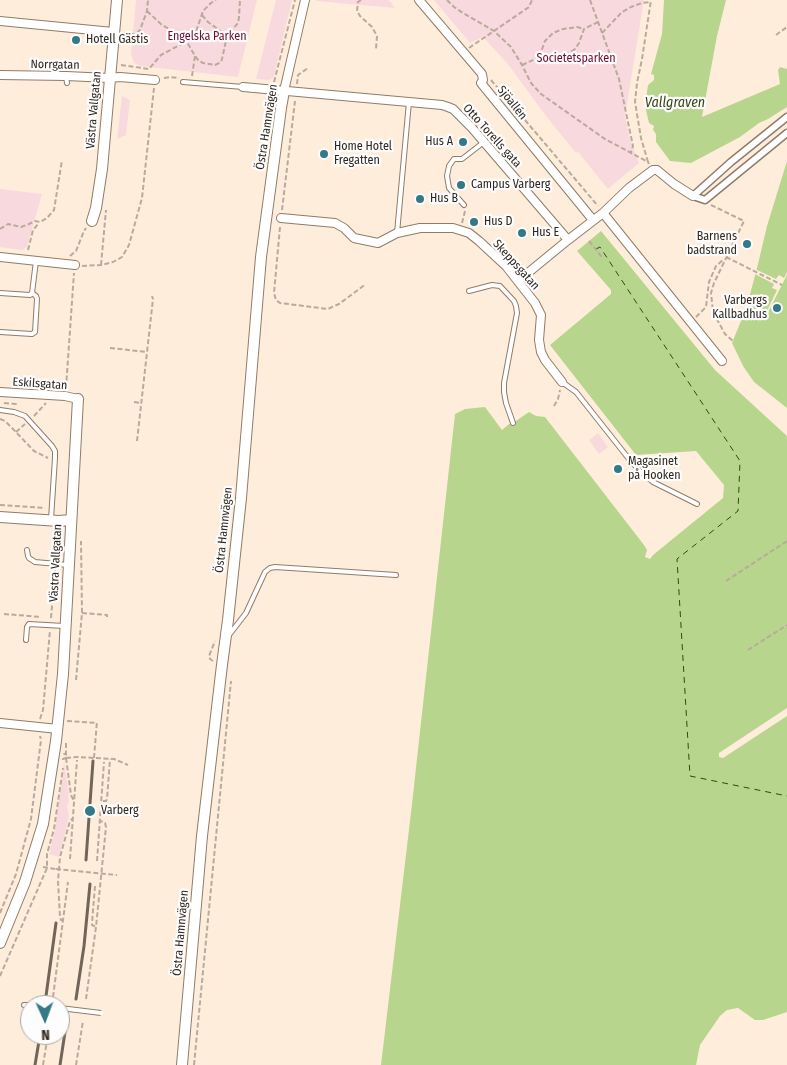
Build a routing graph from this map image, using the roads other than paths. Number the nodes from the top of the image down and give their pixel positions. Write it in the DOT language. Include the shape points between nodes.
graph roads {
  1 [pos="116,0"];
  2 [pos="305,0"];
  3 [pos="419,0"];
  4 [pos="0,22"];
  5 [pos="113,32"];
  6 [pos="0,75"];
  7 [pos="109,78"];
  8 [pos="155,80"];
  9 [pos="183,82"];
  10 [pos="243,87"];
  11 [pos="284,91"];
  12 [pos="409,102"];
  13 [pos="787,117"];
  14 [pos="787,133"];
  15 [pos="484,142"];
  16 [pos="693,196"];
  17 [pos="464,205"];
  18 [pos="603,213"];
  19 [pos="280,218"];
  20 [pos="593,220"];
  21 [pos="92,221"];
  22 [pos="397,233"];
  23 [pos="568,240"];
  24 [pos="0,257"];
  25 [pos="36,261"];
  26 [pos="75,266"];
  27 [pos="518,281"];
  28 [pos="469,291"];
  29 [pos="0,293"];
  30 [pos="32,293"];
  31 [pos="0,332"];
  32 [pos="722,361"];
  33 [pos="562,382"];
  34 [pos="0,392"];
  35 [pos="78,399"];
  36 [pos="0,410"];
  37 [pos="513,424"];
  38 [pos="697,504"];
  39 [pos="0,517"];
  40 [pos="70,520"];
  41 [pos="51,521"];
  42 [pos="27,550"];
  43 [pos="68,565"];
  44 [pos="396,576"];
  45 [pos="65,627"];
  46 [pos="26,640"];
  47 [pos="225,640"];
  48 [pos="0,723"];
  49 [pos="58,729"];
  50 [pos="0,943"];
  51 [pos="70,1009"];
  52 [pos="101,1012"];
  53 [pos="182,1065"];
  1 -- 5 [label="street, Västra Vallgatan"];
  2 -- 11 [label="street, Östra Hamnvägen"];
  3 -- 20 [label="street, Sjöallén" via="466,53 482,74 481,83"];
  4 -- 5 [label="street"];
  5 -- 7 [label="street, Västra Vallgatan"];
  6 -- 7 [label="street, Norrgatan" via="66,80"];
  7 -- 8 [label="street"];
  7 -- 21 [label="street, Västra Vallgatan" via="102,169"];
  9 -- 10 [label="lane, Otto Torells gata"];
  10 -- 11 [label="street, Otto Torells gata"];
  11 -- 12 [label="street, Otto Torells gata"];
  11 -- 47 [label="street, Östra Hamnvägen" via="261,257 241,498"];
  12 -- 15 [label="street, Otto Torells gata" via="454,109"];
  12 -- 22 [label="lane"];
  13 -- 16 [label="street"];
  14 -- 16 [label="street" via="706,200"];
  15 -- 17 [label="lane" via="449,166 449,188"];
  15 -- 23 [label="street, Otto Torells gata"];
  16 -- 18 [label="street" via="658,170 653,170"];
  18 -- 20 [label="street"];
  18 -- 32 [label="street"];
  19 -- 22 [label="street, Skeppsgatan" via="335,223 354,238 378,243"];
  20 -- 23 [label="street"];
  22 -- 27 [label="street, Skeppsgatan" via="420,228 453,228 469,233"];
  23 -- 27 [label="street"];
  24 -- 25 [label="street"];
  25 -- 26 [label="street"];
  25 -- 30 [label="lane"];
  27 -- 33 [label="street, Skeppsgatan" via="541,315 541,352"];
  28 -- 37 [label="lane" via="500,286 517,309 504,392"];
  29 -- 30 [label="lane" via="30,296"];
  30 -- 31 [label="lane" via="37,299 34,334"];
  33 -- 38 [label="lane" via="576,392 641,472 653,482"];
  34 -- 35 [label="street, Eskilsgatan"];
  35 -- 40 [label="street, Västra Vallgatan"];
  36 -- 41 [label="lane" via="21,414 52,446"];
  39 -- 41 [label="street"];
  40 -- 41 [label="street"];
  40 -- 43 [label="street, Västra Vallgatan"];
  42 -- 43 [label="lane" via="29,558 35,562"];
  43 -- 45 [label="street, Västra Vallgatan"];
  44 -- 47 [label="lane" via="270,568 265,572 246,613"];
  45 -- 46 [label="lane" via="29,624"];
  45 -- 49 [label="street, Västra Vallgatan"];
  47 -- 53 [label="street, Östra Hamnvägen" via="202,836"];
  48 -- 49 [label="street"];
  49 -- 50 [label="street, Västra Vallgatan" via="43,824 25,882"];
  51 -- 52 [label="lane, bridge"];
}
